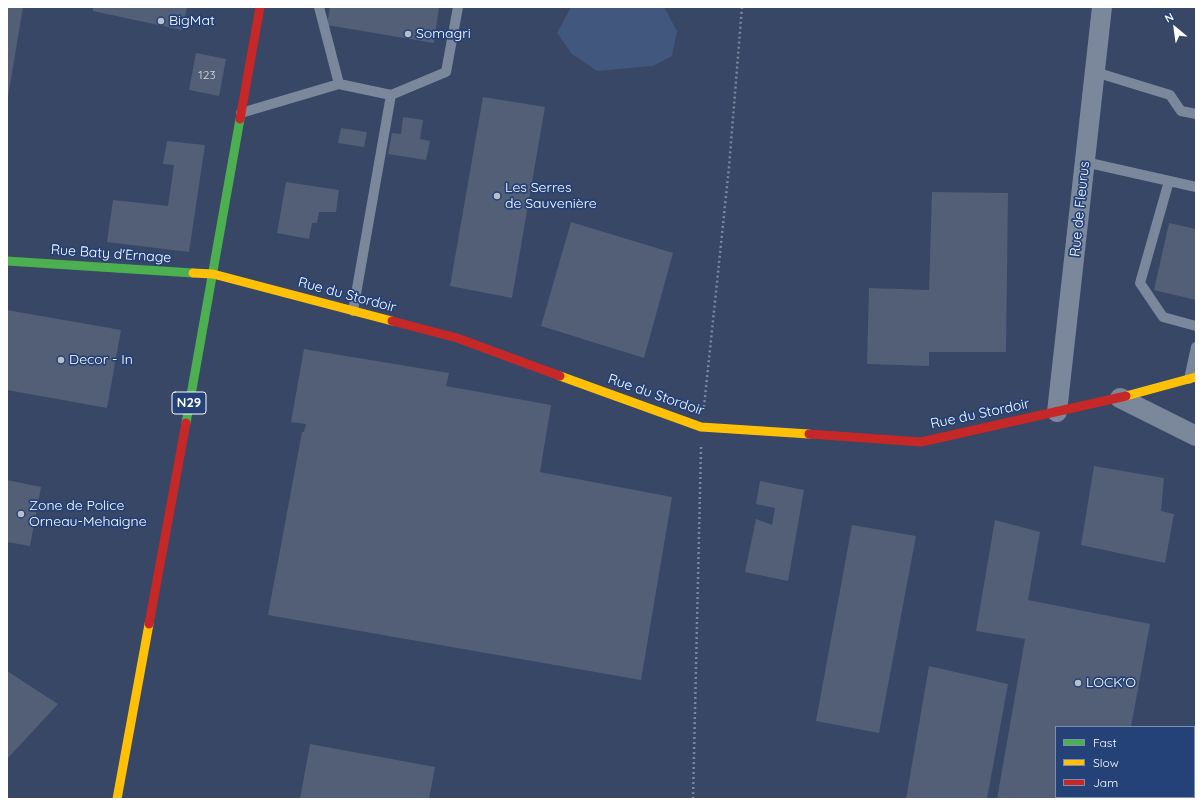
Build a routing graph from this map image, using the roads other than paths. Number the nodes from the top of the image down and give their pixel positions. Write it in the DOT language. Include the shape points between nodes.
graph roads {
  1 [pos="260,7"];
  2 [pos="319,7"];
  3 [pos="458,7"];
  4 [pos="1102,7"];
  5 [pos="1095,72"];
  6 [pos="339,84"];
  7 [pos="391,95"];
  8 [pos="241,113"];
  9 [pos="1196,114"];
  10 [pos="1085,162"];
  11 [pos="1169,181"];
  12 [pos="1196,187"];
  13 [pos="7,261"];
  14 [pos="213,274"];
  15 [pos="353,311"];
  16 [pos="1196,326"];
  17 [pos="1196,347"];
  18 [pos="1192,378"];
  19 [pos="1120,398"];
  20 [pos="1058,412"];
  21 [pos="1196,436"];
  22 [pos="117,799"];
  1 -- 8 [label="street, N29"];
  2 -- 6 [label="lane"];
  3 -- 7 [label="lane" via="446,72"];
  4 -- 5 [label="street, Rue de Fleurus"];
  5 -- 9 [label="lane" via="1170,95 1181,111"];
  5 -- 10 [label="street, Rue de Fleurus"];
  6 -- 7 [label="lane"];
  6 -- 8 [label="lane"];
  7 -- 15 [label="lane"];
  8 -- 14 [label="street, N29"];
  10 -- 11 [label="lane"];
  10 -- 20 [label="street, Rue de Fleurus"];
  11 -- 12 [label="lane"];
  11 -- 16 [label="lane" via="1140,283 1163,317"];
  13 -- 14 [label="street, Rue Baty d'Ernage"];
  14 -- 15 [label="street, Rue du Stordoir"];
  14 -- 22 [label="street, N29"];
  15 -- 20 [label="street, Rue du Stordoir" via="457,338 701,427 921,442"];
  17 -- 18 [label="lane"];
  18 -- 19 [label="street, Rue du Stordoir"];
  19 -- 20 [label="street, Rue du Stordoir"];
  19 -- 21 [label="street"];
}
